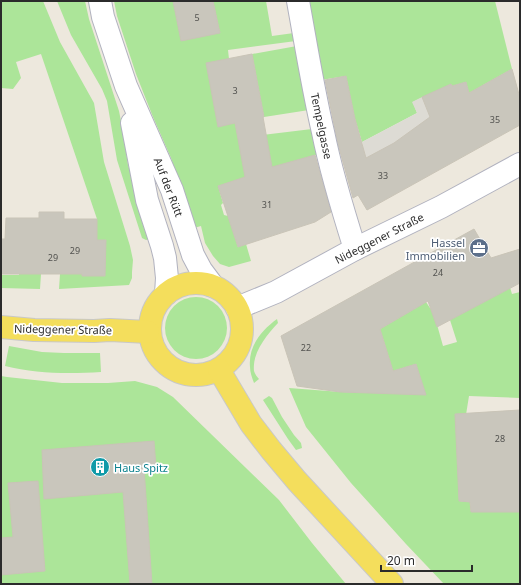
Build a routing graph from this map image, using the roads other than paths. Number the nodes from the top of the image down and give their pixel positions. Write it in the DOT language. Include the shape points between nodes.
graph roads {
  1 [pos="100,1"];
  2 [pos="298,1"];
  3 [pos="126,86"];
  4 [pos="520,164"];
  5 [pos="355,249"];
  6 [pos="213,286"];
  7 [pos="166,294"];
  8 [pos="237,308"];
  9 [pos="1,328"];
  10 [pos="148,332"];
  11 [pos="219,370"];
  12 [pos="392,584"];
  1 -- 3 [label="street, Auf der Rütt"];
  2 -- 5 [label="street, Tempelgasse" via="324,138"];
  3 -- 6 [label="street, Auf der Rütt" via="172,190 193,255 200,270"];
  3 -- 7 [label="street, Auf der Rütt" via="147,200 165,258"];
  4 -- 5 [label="street, Nideggener Straße" via="442,207"];
  5 -- 8 [label="street, Nideggener Straße" via="276,292"];
  6 -- 7 [label="main road" via="197,282"];
  6 -- 8 [label="main road" via="223,292"];
  7 -- 10 [label="main road" via="151,314"];
  8 -- 11 [label="main road" via="242,318 241,343 229,362"];
  9 -- 10 [label="main road, Nideggener Straße"];
  10 -- 11 [label="main road" via="160,358 176,371 184,375 204,375"];
  11 -- 12 [label="main road" via="251,424 271,450"];
}
